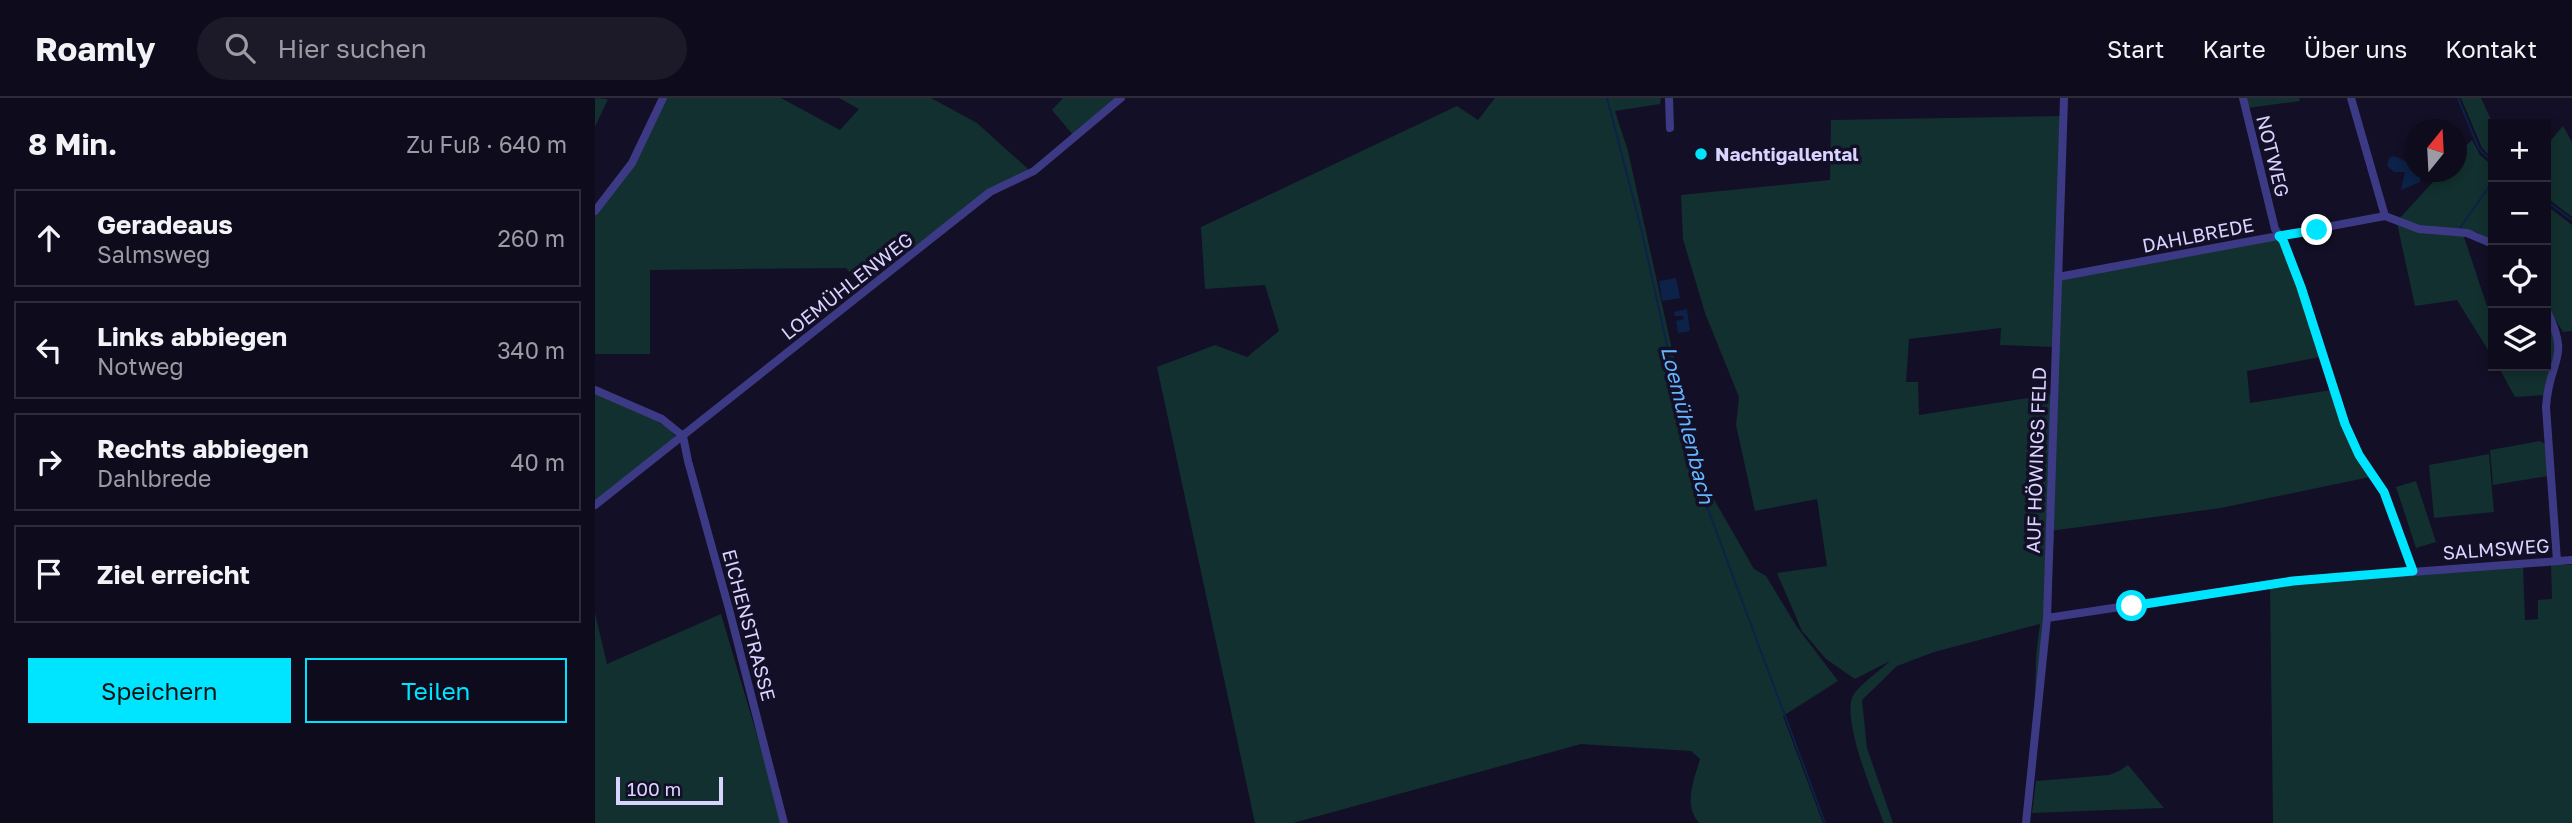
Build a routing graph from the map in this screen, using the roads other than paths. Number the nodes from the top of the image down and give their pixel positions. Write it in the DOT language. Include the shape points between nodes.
graph roads {
  1 [pos="663,98"];
  2 [pos="1121,98"];
  3 [pos="1669,98"];
  4 [pos="2064,98"];
  5 [pos="2243,98"];
  6 [pos="2351,98"];
  7 [pos="1670,128"];
  8 [pos="595,211"];
  9 [pos="2385,216"];
  10 [pos="2279,236"];
  11 [pos="2488,242"];
  12 [pos="2058,277"];
  13 [pos="2551,316"];
  14 [pos="595,390"];
  15 [pos="683,436"];
  16 [pos="595,505"];
  17 [pos="2572,560"];
  18 [pos="2557,561"];
  19 [pos="2413,571"];
  20 [pos="2047,618"];
  21 [pos="784,823"];
  22 [pos="2026,823"];
  1 -- 8 [label="street" via="632,163"];
  2 -- 15 [label="street, LOEMÜHLENWEG" via="1034,171 974,202"];
  3 -- 7 [label="street"];
  4 -- 12 [label="street, AUF HÖWINGS FELD"];
  5 -- 10 [label="street, NOTWEG"];
  6 -- 9 [label="street"];
  9 -- 10 [label="street, DAHLBREDE"];
  9 -- 11 [label="street" via="2430,232 2467,233"];
  10 -- 12 [label="street, DAHLBREDE"];
  10 -- 19 [label="street, NOTWEG" via="2301,287 2345,424 2384,492"];
  12 -- 20 [label="street, AUF HÖWINGS FELD"];
  13 -- 18 [label="street" via="2564,345 2546,407"];
  14 -- 15 [label="street" via="662,419"];
  15 -- 16 [label="street, LOEMÜHLENWEG"];
  15 -- 21 [label="street, EICHENSTRASSE"];
  17 -- 18 [label="street, SALMSWEG"];
  18 -- 19 [label="street, SALMSWEG"];
  19 -- 20 [label="street, SALMSWEG" via="2293,581"];
  20 -- 22 [label="street, AUF HÖWINGS FELD"];
}
